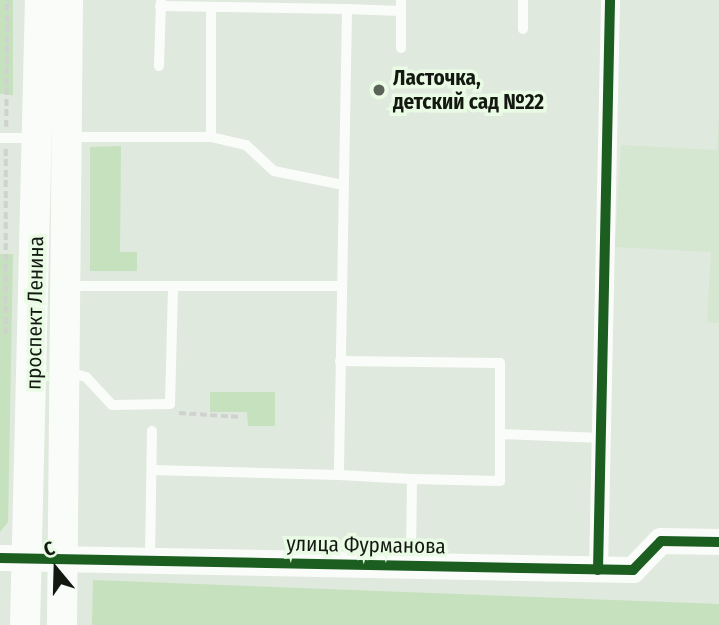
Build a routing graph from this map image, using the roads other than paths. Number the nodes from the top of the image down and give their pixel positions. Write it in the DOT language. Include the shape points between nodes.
graph roads {
  1 [pos="40,0"];
  2 [pos="68,0"];
  3 [pos="523,0"];
  4 [pos="610,0"];
  5 [pos="161,3"];
  6 [pos="401,5"];
  7 [pos="211,7"];
  8 [pos="347,9"];
  9 [pos="523,29"];
  10 [pos="401,48"];
  11 [pos="159,66"];
  12 [pos="52,137"];
  13 [pos="211,137"];
  14 [pos="3,138"];
  15 [pos="343,185"];
  16 [pos="62,286"];
  17 [pos="173,286"];
  18 [pos="340,286"];
  19 [pos="340,361"];
  20 [pos="61,372"];
  21 [pos="152,431"];
  22 [pos="500,434"];
  23 [pos="601,438"];
  24 [pos="152,470"];
  25 [pos="340,475"];
  26 [pos="412,479"];
  27 [pos="719,542"];
  28 [pos="14,558"];
  29 [pos="60,558"];
  30 [pos="150,559"];
  31 [pos="411,565"];
  32 [pos="598,570"];
  33 [pos="25,625"];
  34 [pos="62,625"];
  1 -- 12 [label="main road, проспект Ленина"];
  2 -- 12 [label="main road, проспект Ленина"];
  3 -- 9 [label="lane"];
  4 -- 23 [label="street"];
  5 -- 7 [label="lane"];
  5 -- 11 [label="lane"];
  6 -- 8 [label="lane"];
  6 -- 10 [label="lane"];
  7 -- 8 [label="lane"];
  7 -- 13 [label="lane"];
  8 -- 15 [label="lane"];
  12 -- 13 [label="lane"];
  12 -- 14 [label="lane"];
  12 -- 16 [label="main road, проспект Ленина"];
  12 -- 28 [label="main road, проспект Ленина"];
  13 -- 15 [label="lane" via="246,145 274,171"];
  15 -- 18 [label="lane"];
  16 -- 17 [label="lane"];
  16 -- 20 [label="main road, проспект Ленина"];
  17 -- 18 [label="lane"];
  17 -- 20 [label="lane" via="170,404 112,405 86,377"];
  18 -- 19 [label="lane"];
  19 -- 22 [label="lane" via="500,363"];
  19 -- 25 [label="lane"];
  20 -- 29 [label="main road, проспект Ленина"];
  21 -- 24 [label="lane"];
  22 -- 23 [label="lane"];
  22 -- 26 [label="lane" via="500,481"];
  23 -- 32 [label="street"];
  24 -- 25 [label="lane"];
  24 -- 30 [label="lane"];
  25 -- 26 [label="lane"];
  26 -- 31 [label="lane"];
  27 -- 32 [label="street, улица Фурманова" via="661,541 633,570"];
  28 -- 29 [label="street, улица Фурманова"];
  28 -- 33 [label="main road, проспект Ленина"];
  29 -- 30 [label="street, улица Фурманова"];
  29 -- 34 [label="main road, проспект Ленина"];
  30 -- 31 [label="street, улица Фурманова"];
  31 -- 32 [label="street, улица Фурманова"];
}
